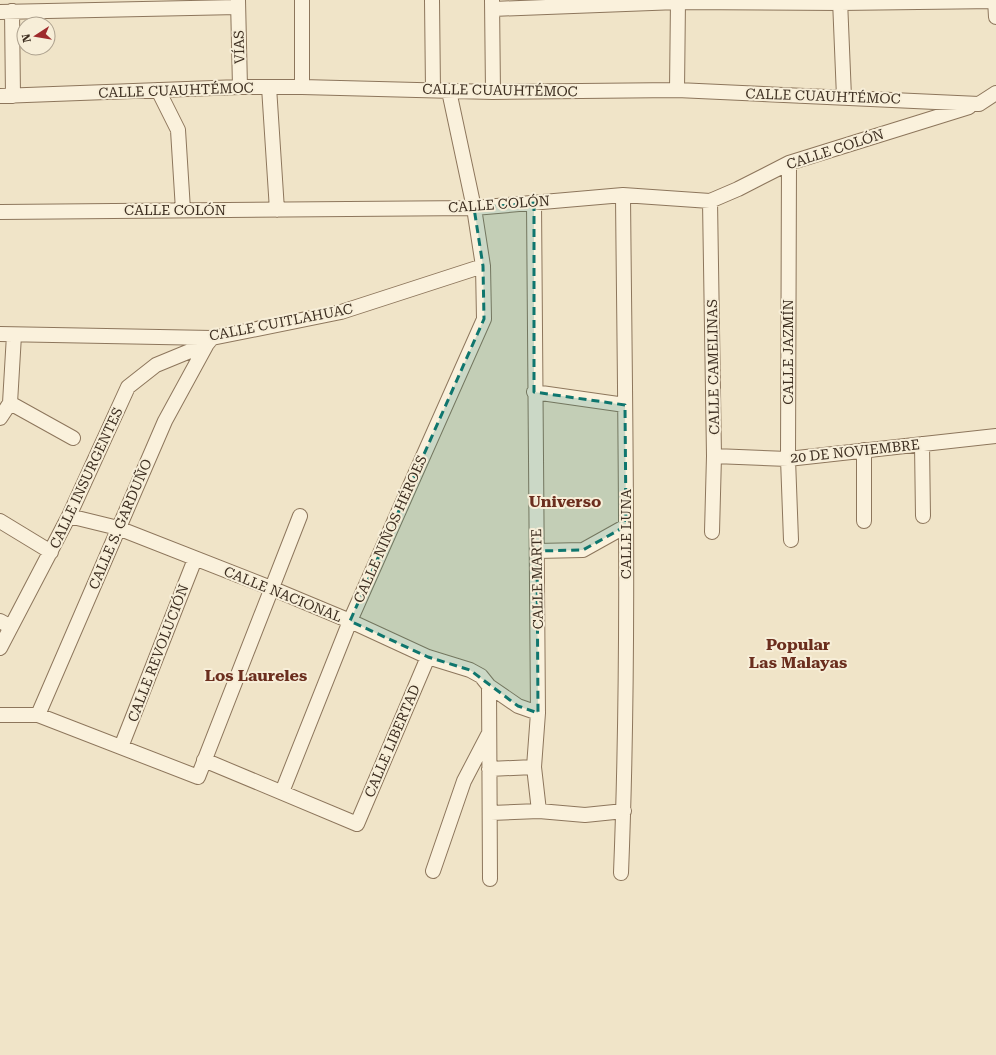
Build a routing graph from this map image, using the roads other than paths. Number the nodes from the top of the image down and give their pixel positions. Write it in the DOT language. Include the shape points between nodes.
graph roads {
  1 [pos="302,0"];
  2 [pos="432,0"];
  3 [pos="678,1"];
  4 [pos="996,1"];
  5 [pos="840,2"];
  6 [pos="238,3"];
  7 [pos="492,4"];
  8 [pos="65,5"];
  9 [pos="6,12"];
  10 [pos="996,17"];
  11 [pos="240,87"];
  12 [pos="269,87"];
  13 [pos="302,87"];
  14 [pos="158,90"];
  15 [pos="432,90"];
  16 [pos="677,90"];
  17 [pos="449,91"];
  18 [pos="494,92"];
  19 [pos="996,93"];
  20 [pos="6,96"];
  21 [pos="844,97"];
  22 [pos="979,104"];
  23 [pos="788,163"];
  24 [pos="624,195"];
  25 [pos="710,201"];
  26 [pos="534,203"];
  27 [pos="474,208"];
  28 [pos="183,210"];
  29 [pos="277,210"];
  30 [pos="0,212"];
  31 [pos="483,266"];
  32 [pos="7,335"];
  33 [pos="209,341"];
  34 [pos="6,382"];
  35 [pos="534,392"];
  36 [pos="10,403"];
  37 [pos="625,405"];
  38 [pos="0,418"];
  39 [pos="996,436"];
  40 [pos="74,438"];
  41 [pos="922,444"];
  42 [pos="864,450"];
  43 [pos="714,456"];
  44 [pos="788,459"];
  45 [pos="70,516"];
  46 [pos="300,516"];
  47 [pos="923,516"];
  48 [pos="0,521"];
  49 [pos="864,521"];
  50 [pos="626,526"];
  51 [pos="118,528"];
  52 [pos="712,532"];
  53 [pos="791,540"];
  54 [pos="537,551"];
  55 [pos="51,552"];
  56 [pos="195,559"];
  57 [pos="271,588"];
  58 [pos="350,621"];
  59 [pos="6,624"];
  60 [pos="0,648"];
  61 [pos="428,657"];
  62 [pos="489,686"];
  63 [pos="538,713"];
  64 [pos="0,715"];
  65 [pos="38,715"];
  66 [pos="489,733"];
  67 [pos="122,747"];
  68 [pos="204,760"];
  69 [pos="534,767"];
  70 [pos="489,769"];
  71 [pos="282,792"];
  72 [pos="539,811"];
  73 [pos="624,811"];
  74 [pos="490,813"];
  75 [pos="433,871"];
  76 [pos="622,873"];
  77 [pos="490,878"];
  1 -- 13 [label="street"];
  2 -- 15 [label="street"];
  3 -- 5 [label="street"];
  3 -- 7 [label="street"];
  3 -- 16 [label="street"];
  4 -- 5 [label="street"];
  4 -- 10 [label="street"];
  5 -- 21 [label="street"];
  6 -- 8 [label="street" via="135,10"];
  6 -- 11 [label="street, VÍAS"];
  7 -- 18 [label="street"];
  8 -- 9 [label="street"];
  9 -- 20 [label="street"];
  11 -- 12 [label="street, CALLE CUAUHTÉMOC"];
  11 -- 14 [label="street, CALLE CUAUHTÉMOC"];
  12 -- 13 [label="street, CALLE CUAUHTÉMOC"];
  12 -- 29 [label="street"];
  13 -- 15 [label="street, CALLE CUAUHTÉMOC"];
  14 -- 20 [label="street, CALLE CUAUHTÉMOC"];
  14 -- 28 [label="street" via="178,130"];
  15 -- 17 [label="street, CALLE CUAUHTÉMOC"];
  16 -- 18 [label="street, CALLE CUAUHTÉMOC"];
  16 -- 21 [label="street, CALLE CUAUHTÉMOC"];
  17 -- 18 [label="street, CALLE CUAUHTÉMOC"];
  17 -- 27 [label="street, CALLE NIÑOS HÉROES"];
  19 -- 22 [label="street"];
  21 -- 22 [label="street, CALLE CUAUHTÉMOC"];
  22 -- 23 [label="street, CALLE COLÓN"];
  23 -- 25 [label="street, CALLE COLÓN"];
  23 -- 44 [label="street, CALLE JAZMÍN"];
  24 -- 25 [label="street, CALLE COLÓN"];
  24 -- 26 [label="street, CALLE COLÓN"];
  24 -- 37 [label="street, CALLE LUNA"];
  25 -- 43 [label="street, CALLE CAMELINAS"];
  26 -- 27 [label="street, CALLE COLÓN"];
  26 -- 35 [label="street, CALLE MARTE"];
  27 -- 29 [label="street, CALLE COLÓN"];
  27 -- 31 [label="street, CALLE NIÑOS HÉROES"];
  28 -- 29 [label="street, CALLE COLÓN"];
  28 -- 30 [label="street, CALLE COLÓN"];
  31 -- 33 [label="street, CALLE CUITLAHUAC" via="341,312"];
  31 -- 58 [label="street, CALLE NIÑOS HÉROES" via="484,319"];
  32 -- 33 [label="street, CALLE CUITLAHUAC"];
  32 -- 34 [label="street"];
  33 -- 45 [label="street, CALLE INSURGENTES" via="156,365 128,387"];
  33 -- 51 [label="street, CALLE S. GARDUÑO" via="164,421"];
  34 -- 36 [label="street"];
  35 -- 37 [label="street"];
  35 -- 54 [label="street, CALLE MARTE"];
  36 -- 38 [label="street"];
  36 -- 40 [label="street"];
  37 -- 50 [label="street, CALLE LUNA"];
  39 -- 41 [label="street, 20 DE NOVIEMBRE"];
  41 -- 42 [label="street, 20 DE NOVIEMBRE"];
  41 -- 47 [label="street"];
  42 -- 44 [label="street, 20 DE NOVIEMBRE"];
  42 -- 49 [label="street"];
  43 -- 44 [label="street, 20 DE NOVIEMBRE"];
  43 -- 52 [label="street, CALLE CAMELINAS"];
  44 -- 53 [label="street, CALLE JAZMÍN"];
  45 -- 51 [label="street, CALLE NACIONAL"];
  45 -- 55 [label="street, CALLE INSURGENTES"];
  46 -- 57 [label="street"];
  48 -- 55 [label="street"];
  50 -- 54 [label="street" via="583,550"];
  50 -- 73 [label="street, CALLE LUNA"];
  51 -- 56 [label="street, CALLE NACIONAL"];
  51 -- 65 [label="street, CALLE S. GARDUÑO"];
  54 -- 63 [label="street, CALLE MARTE"];
  55 -- 59 [label="street, CALLE INSURGENTES"];
  56 -- 57 [label="street, CALLE NACIONAL"];
  56 -- 67 [label="street, CALLE REVOLUCIÓN"];
  57 -- 58 [label="street, CALLE NACIONAL"];
  57 -- 68 [label="street"];
  58 -- 61 [label="street, CALLE NACIONAL"];
  58 -- 71 [label="street, CALLE NIÑOS HÉROES"];
  59 -- 60 [label="street, CALLE INSURGENTES"];
  61 -- 62 [label="street, CALLE NACIONAL" via="470,670 481,676"];
  61 -- 71 [label="street, CALLE LIBERTAD" via="357,824"];
  62 -- 63 [label="street, CALLE NACIONAL" via="518,706"];
  62 -- 66 [label="street"];
  63 -- 69 [label="street, CALLE MARTE"];
  64 -- 65 [label="street"];
  65 -- 67 [label="street"];
  66 -- 70 [label="street"];
  66 -- 75 [label="street" via="464,781"];
  67 -- 68 [label="street" via="198,777"];
  68 -- 71 [label="street"];
  69 -- 70 [label="street"];
  69 -- 72 [label="street, CALLE MARTE"];
  70 -- 74 [label="street"];
  72 -- 73 [label="street" via="585,815"];
  72 -- 74 [label="street"];
  73 -- 76 [label="street, CALLE LUNA"];
  74 -- 77 [label="street"];
}
